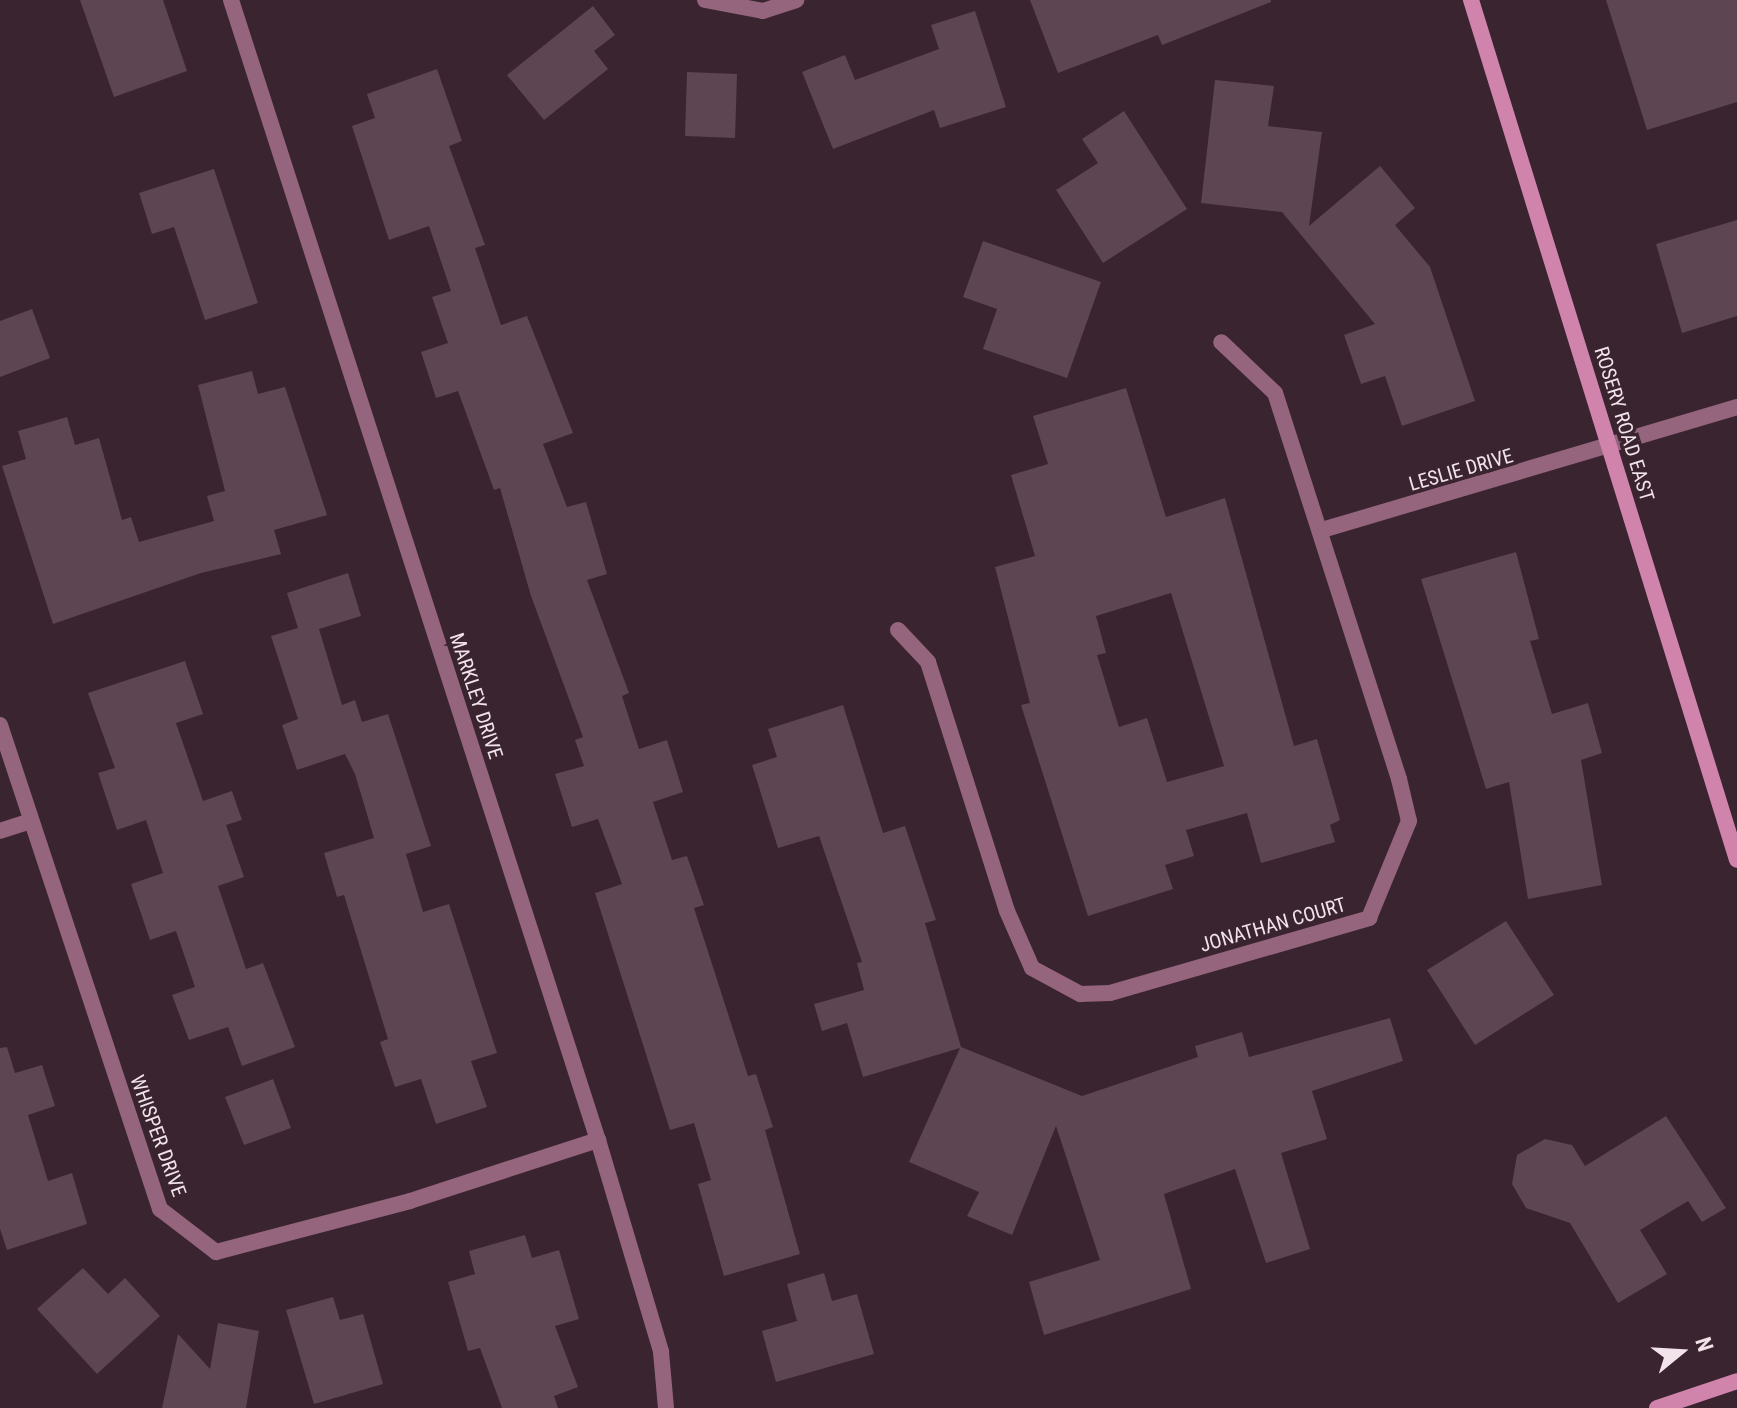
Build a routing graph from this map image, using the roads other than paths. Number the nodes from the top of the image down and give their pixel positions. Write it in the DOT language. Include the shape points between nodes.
graph roads {
  1 [pos="231,0"];
  2 [pos="705,0"];
  3 [pos="796,0"];
  4 [pos="1471,0"];
  5 [pos="1221,342"];
  6 [pos="1737,407"];
  7 [pos="1611,449"];
  8 [pos="1322,530"];
  9 [pos="898,630"];
  10 [pos="0,725"];
  11 [pos="30,821"];
  12 [pos="0,831"];
  13 [pos="1737,860"];
  14 [pos="598,1140"];
  15 [pos="1737,1381"];
  16 [pos="666,1408"];
  17 [pos="1657,1408"];
  1 -- 14 [label="street, MARKLEY DRIVE"];
  2 -- 3 [label="street" via="763,11"];
  4 -- 7 [label="street, ROSERY ROAD EAST"];
  5 -- 8 [label="street, JONATHAN COURT" via="1275,393"];
  6 -- 7 [label="street, LESLIE DRIVE"];
  7 -- 8 [label="street, LESLIE DRIVE"];
  7 -- 13 [label="street, ROSERY ROAD EAST"];
  8 -- 9 [label="street, JONATHAN COURT" via="1409,821 1369,918 1110,993 1080,994 1032,968 1007,911 928,662"];
  10 -- 11 [label="street, WHISPER DRIVE"];
  11 -- 12 [label="street"];
  11 -- 14 [label="street, WHISPER DRIVE" via="160,1209 216,1252 396,1205"];
  14 -- 16 [label="street, MARKLEY DRIVE" via="661,1352"];
  15 -- 17 [label="street"];
}
